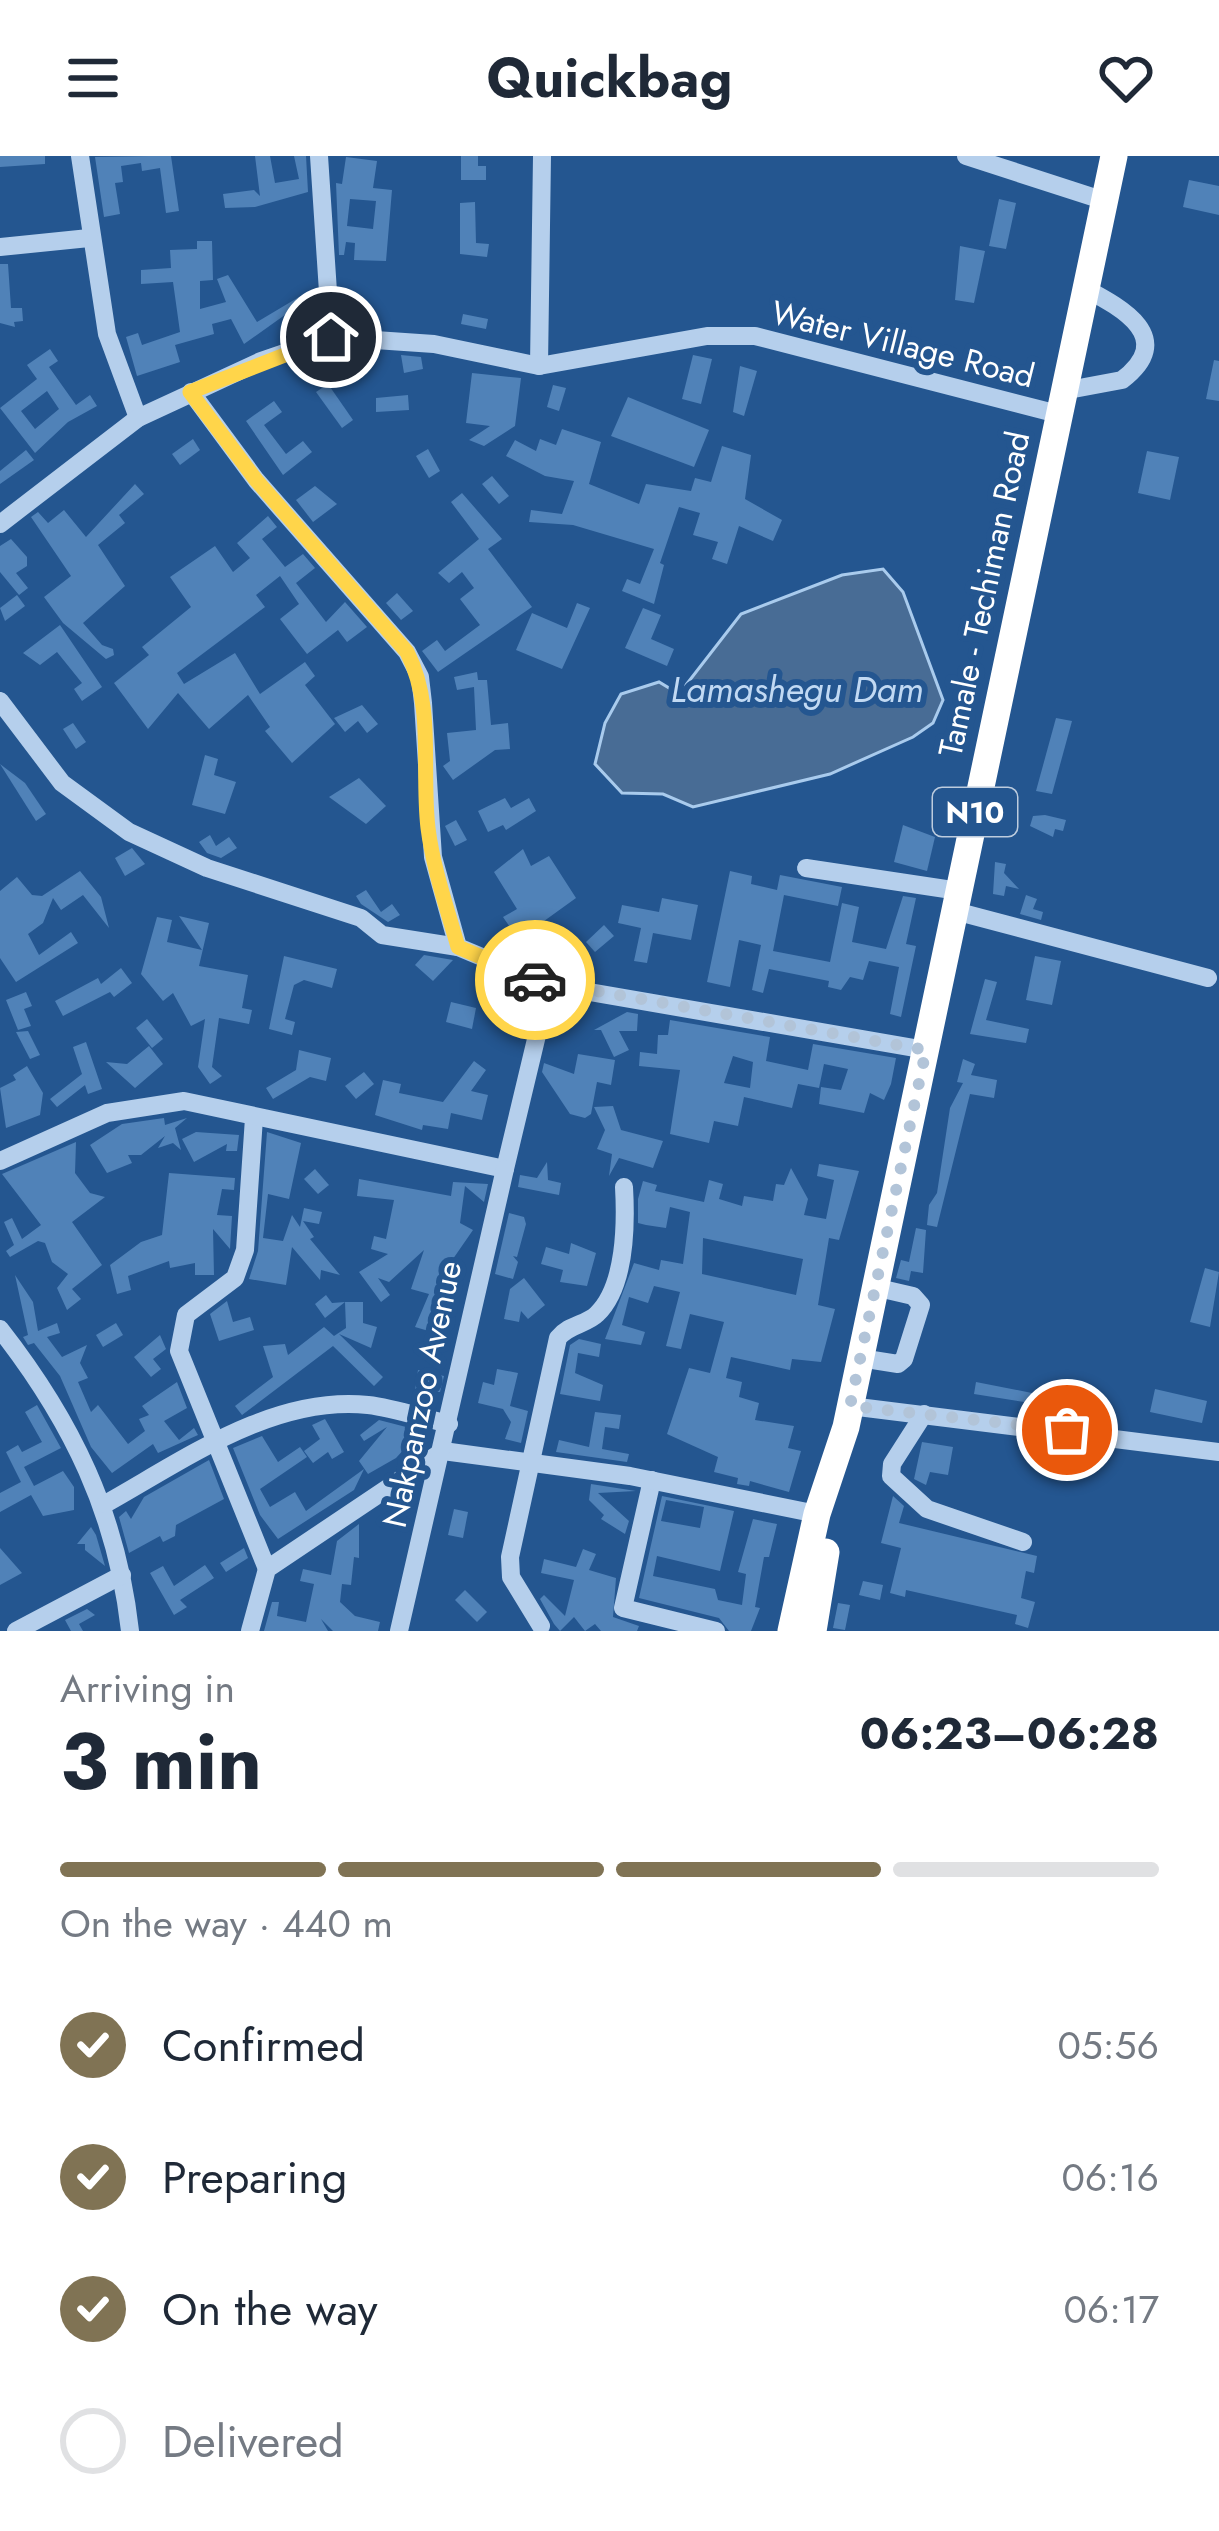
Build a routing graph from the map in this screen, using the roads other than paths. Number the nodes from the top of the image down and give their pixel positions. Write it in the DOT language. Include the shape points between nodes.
graph roads {
  1 [pos="80,156"];
  2 [pos="319,156"];
  3 [pos="542,156"];
  4 [pos="966,156"];
  5 [pos="1114,156"];
  6 [pos="1105,201"];
  7 [pos="89,238"];
  8 [pos="0,247"];
  9 [pos="1086,289"];
  10 [pos="331,337"];
  11 [pos="539,366"];
  12 [pos="190,392"];
  13 [pos="1060,402"];
  14 [pos="138,418"];
  15 [pos="0,524"];
  16 [pos="0,701"];
  17 [pos="806,868"];
  18 [pos="957,901"];
  19 [pos="458,947"];
  20 [pos="1208,978"];
  21 [pos="549,985"];
  22 [pos="926,1050"];
  23 [pos="254,1118"];
  24 [pos="0,1160"];
  25 [pos="505,1169"];
  26 [pos="624,1186"];
  27 [pos="874,1287"];
  28 [pos="0,1329"];
  29 [pos="860,1358"];
  30 [pos="850,1406"];
  31 [pos="924,1414"];
  32 [pos="448,1424"];
  33 [pos="214,1444"];
  34 [pos="443,1450"];
  35 [pos="1219,1452"];
  36 [pos="530,1462"];
  37 [pos="835,1468"];
  38 [pos="652,1480"];
  39 [pos="105,1504"];
  40 [pos="817,1514"];
  41 [pos="1023,1542"];
  42 [pos="267,1569"];
  43 [pos="122,1575"];
  44 [pos="623,1608"];
  45 [pos="541,1627"];
  46 [pos="16,1631"];
  47 [pos="130,1631"];
  48 [pos="250,1631"];
  49 [pos="399,1631"];
  50 [pos="618,1631"];
  51 [pos="716,1631"];
  52 [pos="791,1631"];
  53 [pos="813,1631"];
  1 -- 7 [label="street"];
  2 -- 10 [label="street"];
  3 -- 11 [label="street"];
  4 -- 6 [label="street"];
  5 -- 6 [label="highway, Tamale - Techiman Road / N10"];
  6 -- 9 [label="highway, Tamale - Techiman Road / N10"];
  7 -- 8 [label="street"];
  7 -- 14 [label="street" via="107,334"];
  9 -- 13 [label="highway, Tamale - Techiman Road / N10"];
  9 -- 13 [label="street" via="1136,316 1142,354 1122,380"];
  10 -- 11 [label="street, Water Village Road" via="434,344"];
  10 -- 12 [label="street, Water Village Road"];
  11 -- 13 [label="street, Water Village Road" via="707,336 755,336"];
  12 -- 14 [label="street, Water Village Road"];
  12 -- 19 [label="street" via="420,677 430,839"];
  13 -- 18 [label="highway, Tamale - Techiman Road / N10"];
  14 -- 15 [label="street, Water Village Road"];
  16 -- 19 [label="street" via="62,783 153,845 361,918 382,935"];
  17 -- 18 [label="street"];
  18 -- 20 [label="street"];
  18 -- 22 [label="highway, Tamale - Techiman Road / N10"];
  19 -- 21 [label="street"];
  21 -- 22 [label="street"];
  21 -- 25 [label="street, Nakpanzoo Avenue"];
  22 -- 27 [label="highway, Tamale - Techiman Road / N10"];
  23 -- 24 [label="street" via="205,1103 159,1101 58,1132"];
  23 -- 25 [label="street"];
  23 -- 33 [label="street" via="236,1278 199,1301 181,1330 179,1351"];
  25 -- 32 [label="street, Nakpanzoo Avenue"];
  26 -- 36 [label="street" via="627,1220 614,1283 601,1311 558,1338"];
  27 -- 29 [label="highway, Tamale - Techiman Road / N10"];
  27 -- 29 [label="street" via="921,1305 904,1359"];
  28 -- 39 [label="street" via="53,1402"];
  29 -- 30 [label="highway, Tamale - Techiman Road / N10"];
  30 -- 31 [label="street"];
  30 -- 37 [label="highway, Tamale - Techiman Road / N10"];
  31 -- 35 [label="street"];
  31 -- 41 [label="street" via="891,1476 927,1509"];
  32 -- 33 [label="street" via="334,1405 255,1424"];
  32 -- 34 [label="street, Nakpanzoo Avenue"];
  33 -- 39 [label="street"];
  33 -- 42 [label="street"];
  34 -- 36 [label="street"];
  34 -- 42 [label="street"];
  34 -- 49 [label="street, Nakpanzoo Avenue"];
  36 -- 38 [label="street"];
  36 -- 45 [label="street" via="509,1568"];
  37 -- 40 [label="highway, N10"];
  37 -- 53 [label="highway, N10"];
  38 -- 40 [label="street"];
  38 -- 44 [label="street"];
  39 -- 43 [label="street"];
  40 -- 52 [label="highway, N10"];
  42 -- 48 [label="street"];
  43 -- 46 [label="street"];
  43 -- 47 [label="street"];
  44 -- 50 [label="street"];
  44 -- 51 [label="street"];
}
